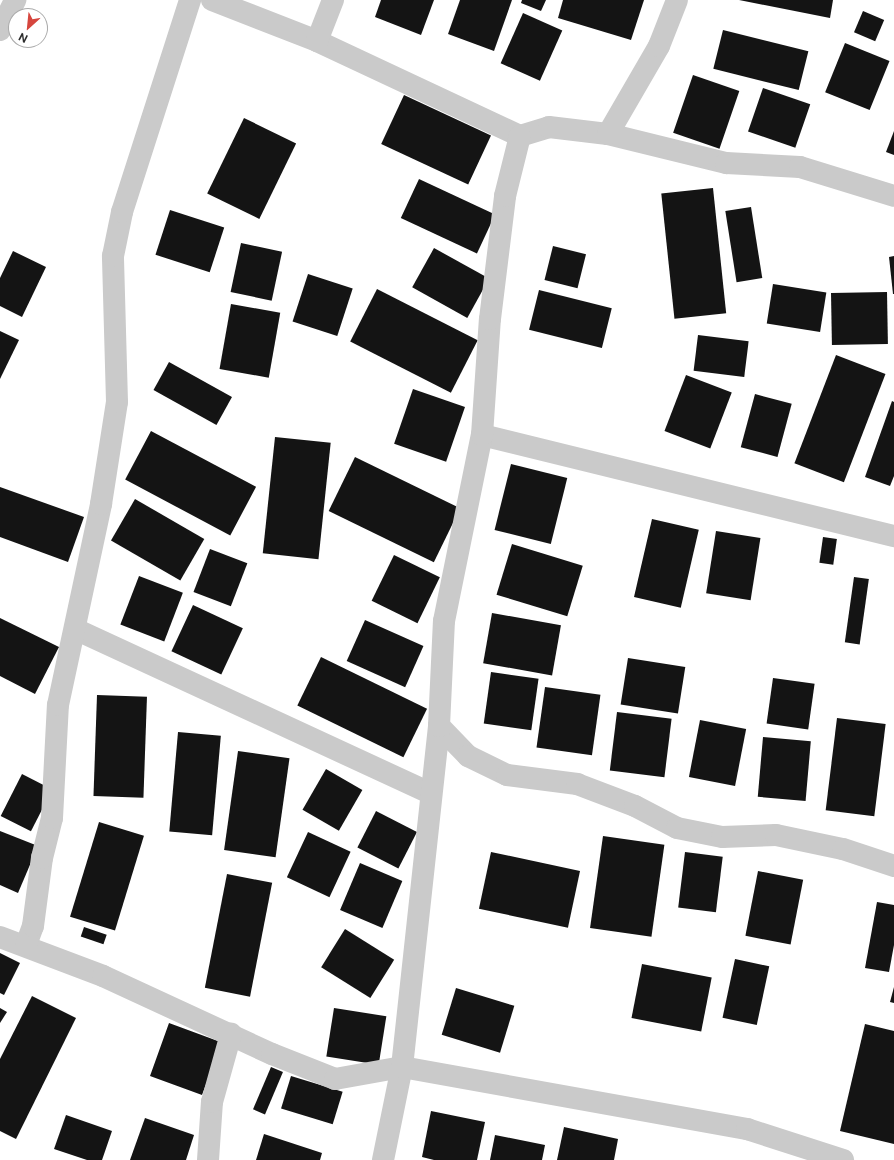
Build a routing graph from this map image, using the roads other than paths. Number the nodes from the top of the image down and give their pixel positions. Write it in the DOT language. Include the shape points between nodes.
graph roads {
  1 [pos="15,0"];
  2 [pos="190,0"];
  3 [pos="212,0"];
  4 [pos="333,0"];
  5 [pos="677,0"];
  6 [pos="0,30"];
  7 [pos="317,41"];
  8 [pos="608,134"];
  9 [pos="520,136"];
  10 [pos="894,196"];
  11 [pos="482,435"];
  12 [pos="894,536"];
  13 [pos="75,629"];
  14 [pos="438,726"];
  15 [pos="430,793"];
  16 [pos="894,866"];
  17 [pos="0,937"];
  18 [pos="26,945"];
  19 [pos="231,1034"];
  20 [pos="402,1067"];
  21 [pos="208,1160"];
  22 [pos="384,1160"];
  23 [pos="843,1160"];
  1 -- 6 [label="street"];
  2 -- 13 [label="street" via="122,212 113,256 117,402 101,504"];
  3 -- 7 [label="street"];
  4 -- 7 [label="street"];
  5 -- 8 [label="street" via="658,46"];
  7 -- 9 [label="street"];
  8 -- 9 [label="street" via="549,127"];
  8 -- 10 [label="street" via="726,163 800,167"];
  9 -- 11 [label="street" via="503,211 490,319"];
  11 -- 12 [label="street"];
  11 -- 14 [label="street" via="444,621"];
  13 -- 15 [label="street"];
  13 -- 18 [label="street" via="58,705 52,818 42,858 33,926"];
  14 -- 15 [label="street"];
  14 -- 16 [label="street" via="468,756 507,775 577,784 635,806 677,828 722,837 776,835 843,849"];
  15 -- 20 [label="street"];
  17 -- 18 [label="street"];
  18 -- 19 [label="street" via="103,976"];
  19 -- 20 [label="street" via="272,1054 335,1079"];
  19 -- 21 [label="street" via="212,1102"];
  20 -- 22 [label="street"];
  20 -- 23 [label="street" via="747,1129"];
}
